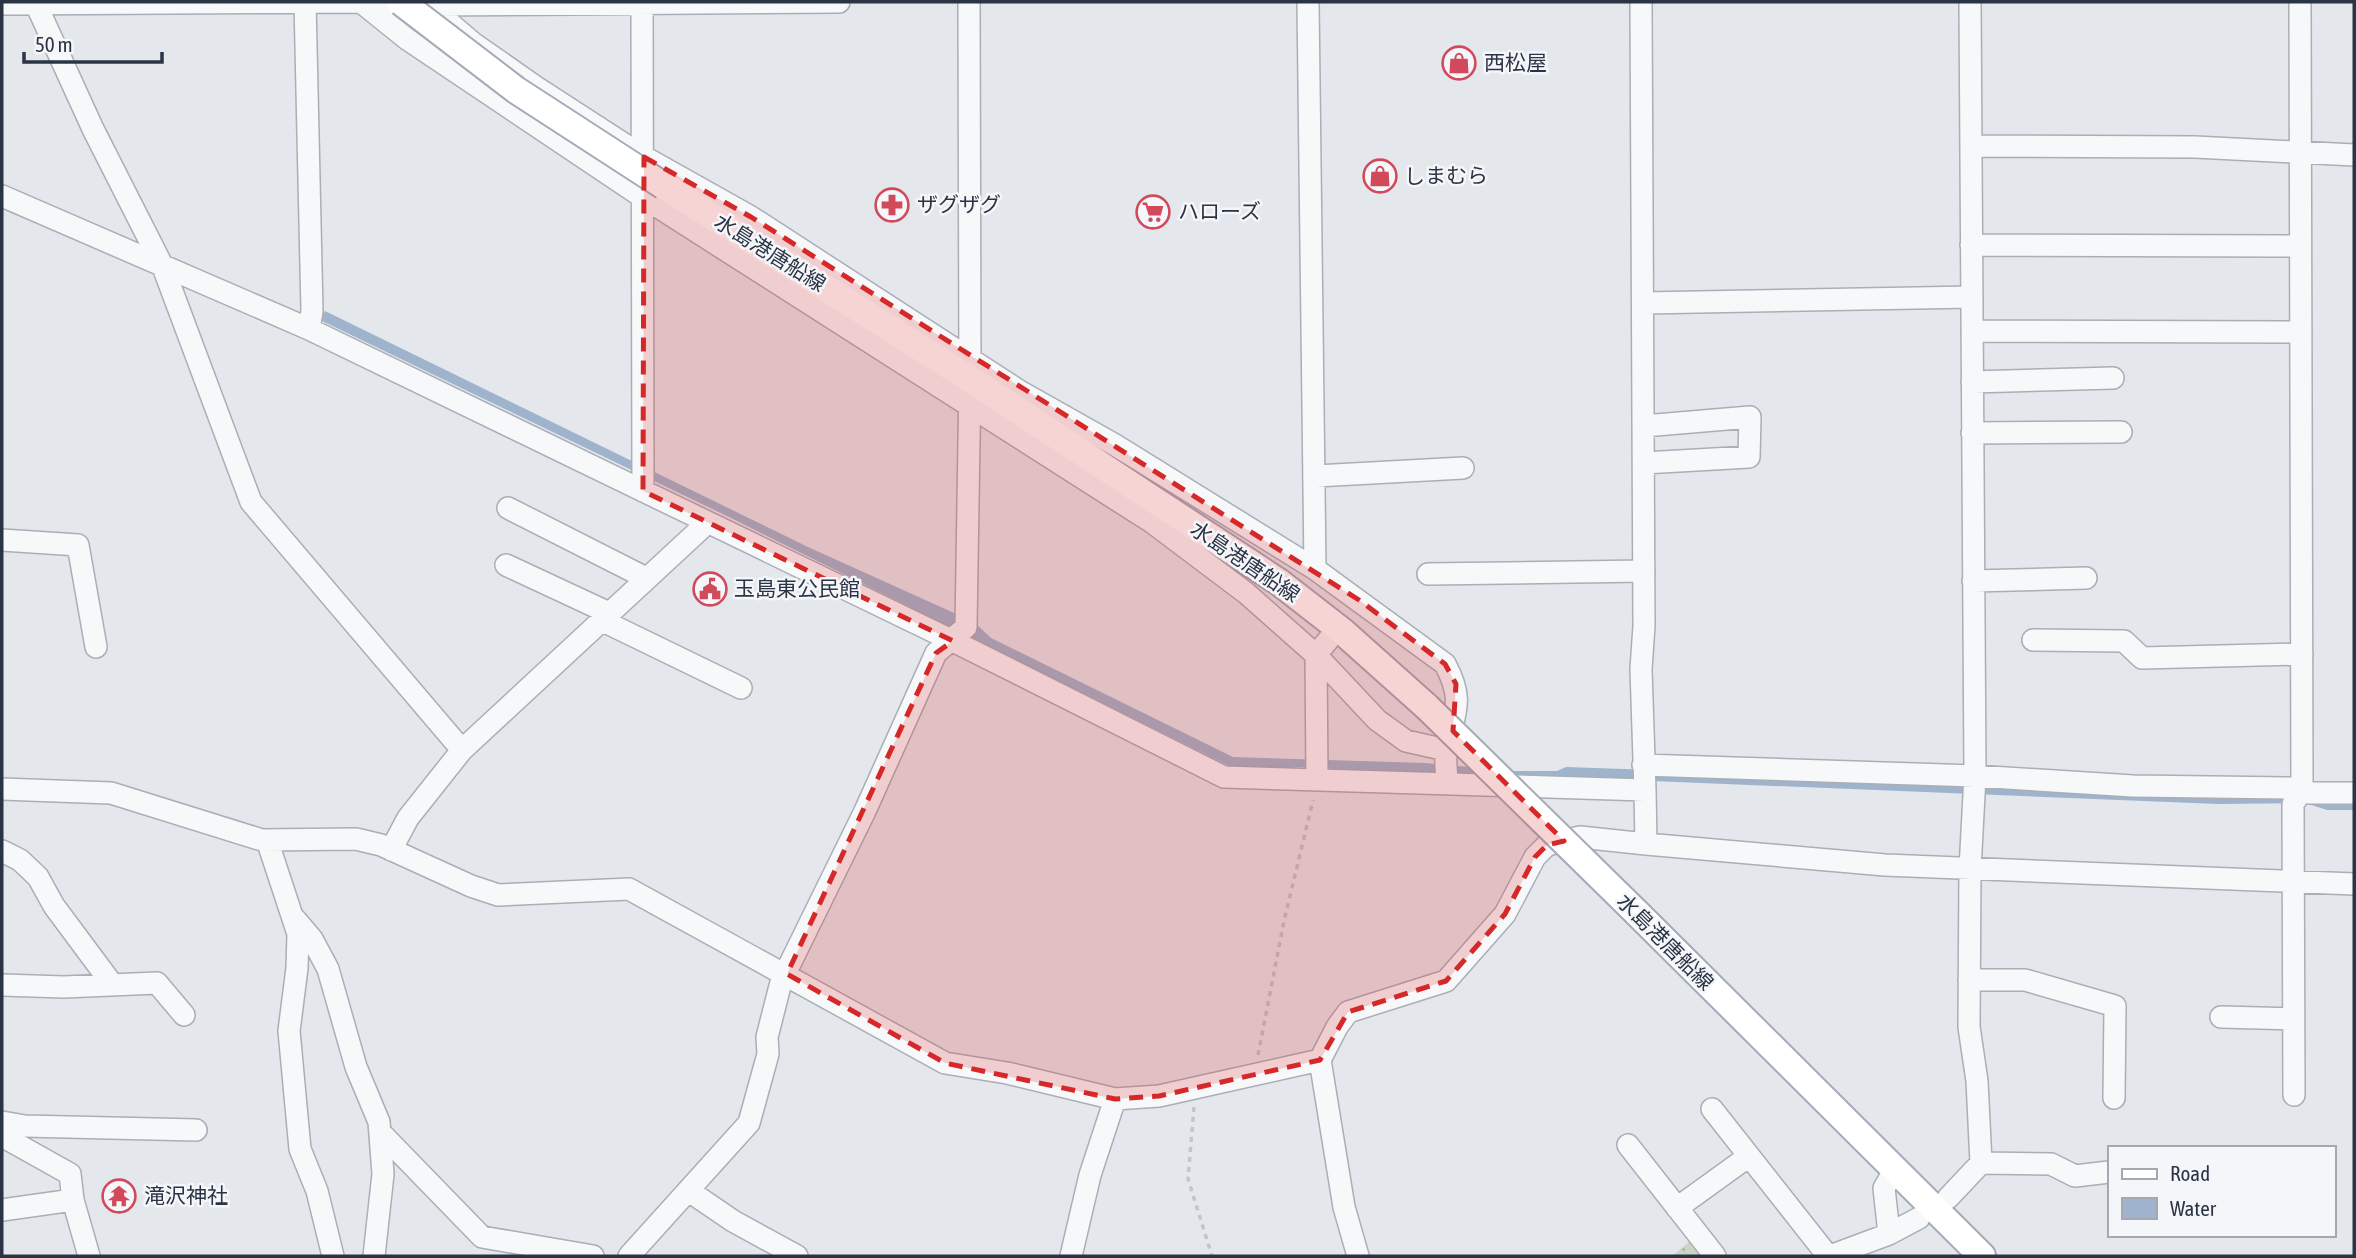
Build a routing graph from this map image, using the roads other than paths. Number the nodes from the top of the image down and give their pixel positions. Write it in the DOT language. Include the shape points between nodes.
graph roads {
  1 [pos="305,2"];
  2 [pos="361,2"];
  3 [pos="401,2"];
  4 [pos="839,2"];
  5 [pos="970,2"];
  6 [pos="1308,2"];
  7 [pos="1641,2"];
  8 [pos="1970,2"];
  9 [pos="2300,2"];
  10 [pos="35,3"];
  11 [pos="642,3"];
  12 [pos="2,4"];
  13 [pos="427,4"];
  14 [pos="1971,146"];
  15 [pos="2300,153"];
  16 [pos="2354,155"];
  17 [pos="644,157"];
  18 [pos="654,192"];
  19 [pos="2,195"];
  20 [pos="1971,244"];
  21 [pos="2300,246"];
  22 [pos="163,267"];
  23 [pos="1972,297"];
  24 [pos="1644,303"];
  25 [pos="309,330"];
  26 [pos="1972,331"];
  27 [pos="2301,332"];
  28 [pos="970,368"];
  29 [pos="2113,378"];
  30 [pos="1972,382"];
  31 [pos="969,406"];
  32 [pos="1644,426"];
  33 [pos="2120,432"];
  34 [pos="1972,433"];
  35 [pos="1644,463"];
  36 [pos="1463,468"];
  37 [pos="1316,475"];
  38 [pos="643,491"];
  39 [pos="508,508"];
  40 [pos="707,523"];
  41 [pos="2,540"];
  42 [pos="506,565"];
  43 [pos="1315,569"];
  44 [pos="1644,571"];
  45 [pos="1428,574"];
  46 [pos="646,578"];
  47 [pos="2086,578"];
  48 [pos="1973,581"];
  49 [pos="605,616"];
  50 [pos="2033,640"];
  51 [pos="953,641"];
  52 [pos="96,647"];
  53 [pos="1323,647"];
  54 [pos="2302,654"];
  55 [pos="741,688"];
  56 [pos="462,750"];
  57 [pos="1446,750"];
  58 [pos="1643,765"];
  59 [pos="1975,776"];
  60 [pos="1317,780"];
  61 [pos="1447,782"];
  62 [pos="2,789"];
  63 [pos="1645,790"];
  64 [pos="2302,790"];
  65 [pos="2354,793"];
  66 [pos="267,840"];
  67 [pos="1646,844"];
  68 [pos="391,850"];
  69 [pos="2,851"];
  70 [pos="1970,869"];
  71 [pos="2293,882"];
  72 [pos="2354,884"];
  73 [pos="288,908"];
  74 [pos="787,974"];
  75 [pos="1969,981"];
  76 [pos="111,984"];
  77 [pos="2,985"];
  78 [pos="184,1015"];
  79 [pos="2221,1017"];
  80 [pos="2293,1019"];
  81 [pos="1320,1060"];
  82 [pos="2294,1095"];
  83 [pos="2114,1098"];
  84 [pos="1115,1099"];
  85 [pos="1712,1109"];
  86 [pos="2,1122"];
  87 [pos="196,1130"];
  88 [pos="381,1133"];
  89 [pos="2,1136"];
  90 [pos="1628,1145"];
  91 [pos="1749,1156"];
  92 [pos="1981,1163"];
  93 [pos="1894,1171"];
  94 [pos="2108,1172"];
  95 [pos="689,1191"];
  96 [pos="1948,1198"];
  97 [pos="73,1200"];
  98 [pos="1677,1208"];
  99 [pos="2,1209"];
  100 [pos="1919,1218"];
  101 [pos="1889,1234"];
  102 [pos="89,1256"];
  103 [pos="334,1256"];
  104 [pos="374,1256"];
  105 [pos="593,1256"];
  106 [pos="629,1256"];
  107 [pos="797,1256"];
  108 [pos="1071,1256"];
  109 [pos="1359,1256"];
  110 [pos="1716,1256"];
  111 [pos="1829,1256"];
  112 [pos="1982,1256"];
  1 -- 2 [label="street"];
  1 -- 10 [label="street"];
  1 -- 25 [label="street"];
  2 -- 13 [label="street"];
  2 -- 18 [label="street" via="407,39"];
  3 -- 18 [label="main road, 水島港唐船線, bridge"];
  4 -- 11 [label="street"];
  5 -- 28 [label="street"];
  6 -- 37 [label="street"];
  7 -- 24 [label="street"];
  8 -- 14 [label="street"];
  9 -- 15 [label="street"];
  10 -- 12 [label="street"];
  10 -- 22 [label="street"];
  11 -- 13 [label="street"];
  11 -- 17 [label="street"];
  13 -- 17 [label="street" via="473,43"];
  14 -- 15 [label="street" via="2195,147"];
  14 -- 20 [label="street"];
  15 -- 16 [label="street"];
  15 -- 21 [label="street"];
  17 -- 18 [label="street"];
  17 -- 28 [label="street" via="751,217"];
  18 -- 28 [label="main road, 水島港唐船線"];
  18 -- 31 [label="street"];
  18 -- 38 [label="street"];
  19 -- 22 [label="street"];
  20 -- 21 [label="street"];
  20 -- 23 [label="street"];
  21 -- 27 [label="street"];
  22 -- 25 [label="street"];
  22 -- 56 [label="street" via="251,502"];
  23 -- 24 [label="street"];
  23 -- 26 [label="street"];
  24 -- 32 [label="street"];
  25 -- 38 [label="street"];
  26 -- 27 [label="street"];
  26 -- 30 [label="street"];
  27 -- 54 [label="street"];
  28 -- 31 [label="street"];
  28 -- 43 [label="street" via="1115,445"];
  28 -- 93 [label="main road, 水島港唐船線, bridge" via="1279,582 1342,631 1427,707"];
  29 -- 30 [label="street"];
  30 -- 34 [label="street"];
  31 -- 51 [label="street" via="966,627"];
  31 -- 53 [label="street" via="1153,523"];
  32 -- 35 [label="street"];
  32 -- 35 [label="street" via="1750,417 1749,457"];
  33 -- 34 [label="street"];
  34 -- 48 [label="street"];
  35 -- 44 [label="street"];
  36 -- 37 [label="street"];
  37 -- 43 [label="street"];
  38 -- 40 [label="street"];
  39 -- 46 [label="street"];
  40 -- 46 [label="street"];
  40 -- 51 [label="street"];
  41 -- 52 [label="street" via="78,545"];
  42 -- 49 [label="street"];
  43 -- 57 [label="street" via="1354,607 1445,664 1456,684 1456,720"];
  44 -- 45 [label="street"];
  44 -- 58 [label="street"];
  46 -- 49 [label="street"];
  47 -- 48 [label="street"];
  48 -- 59 [label="street"];
  49 -- 55 [label="street"];
  49 -- 56 [label="street"];
  50 -- 54 [label="street" via="2124,641 2142,657"];
  51 -- 60 [label="street" via="1224,777"];
  51 -- 74 [label="street" via="936,653"];
  53 -- 57 [label="street" via="1387,727 1406,741"];
  53 -- 60 [label="street"];
  54 -- 64 [label="street"];
  56 -- 68 [label="street" via="408,818"];
  57 -- 61 [label="street"];
  58 -- 59 [label="street"];
  58 -- 63 [label="street"];
  59 -- 64 [label="street"];
  59 -- 70 [label="street"];
  60 -- 61 [label="street"];
  61 -- 63 [label="street"];
  62 -- 66 [label="street" via="111,793"];
  63 -- 67 [label="street"];
  64 -- 65 [label="street"];
  64 -- 71 [label="street" via="2293,804"];
  66 -- 68 [label="street" via="356,839"];
  66 -- 73 [label="street"];
  67 -- 70 [label="street"];
  67 -- 81 [label="street" via="1580,837 1546,845 1505,915 1446,981 1348,1012"];
  68 -- 74 [label="street" via="498,895 629,889"];
  69 -- 76 [label="street" via="38,877"];
  70 -- 71 [label="street"];
  70 -- 75 [label="street"];
  71 -- 72 [label="street"];
  71 -- 80 [label="street"];
  73 -- 88 [label="street" via="328,969"];
  73 -- 103 [label="street" via="298,934 289,1031 300,1149"];
  74 -- 84 [label="street" via="945,1063"];
  74 -- 95 [label="street" via="780,982 767,1037 768,1054 749,1123"];
  75 -- 83 [label="street" via="2025,980 2115,1006"];
  75 -- 92 [label="street"];
  76 -- 77 [label="street"];
  76 -- 78 [label="street" via="157,983"];
  79 -- 80 [label="street"];
  80 -- 82 [label="street"];
  81 -- 84 [label="street" via="1159,1096"];
  81 -- 109 [label="street" via="1344,1207"];
  84 -- 108 [label="street" via="1090,1175"];
  85 -- 91 [label="street"];
  86 -- 87 [label="street"];
  88 -- 104 [label="street" via="383,1174"];
  88 -- 105 [label="street" via="482,1237"];
  89 -- 97 [label="street" via="70,1174"];
  90 -- 98 [label="street"];
  91 -- 98 [label="street"];
  91 -- 111 [label="street"];
  92 -- 94 [label="street" via="2051,1164 2075,1176"];
  92 -- 96 [label="street"];
  93 -- 101 [label="street" via="1884,1188"];
  93 -- 112 [label="main road, 水島港唐船線"];
  95 -- 106 [label="street"];
  95 -- 107 [label="street"];
  97 -- 99 [label="street"];
  97 -- 102 [label="street"];
  98 -- 110 [label="street"];
  100 -- 101 [label="street"];
  101 -- 111 [label="street"];
}
